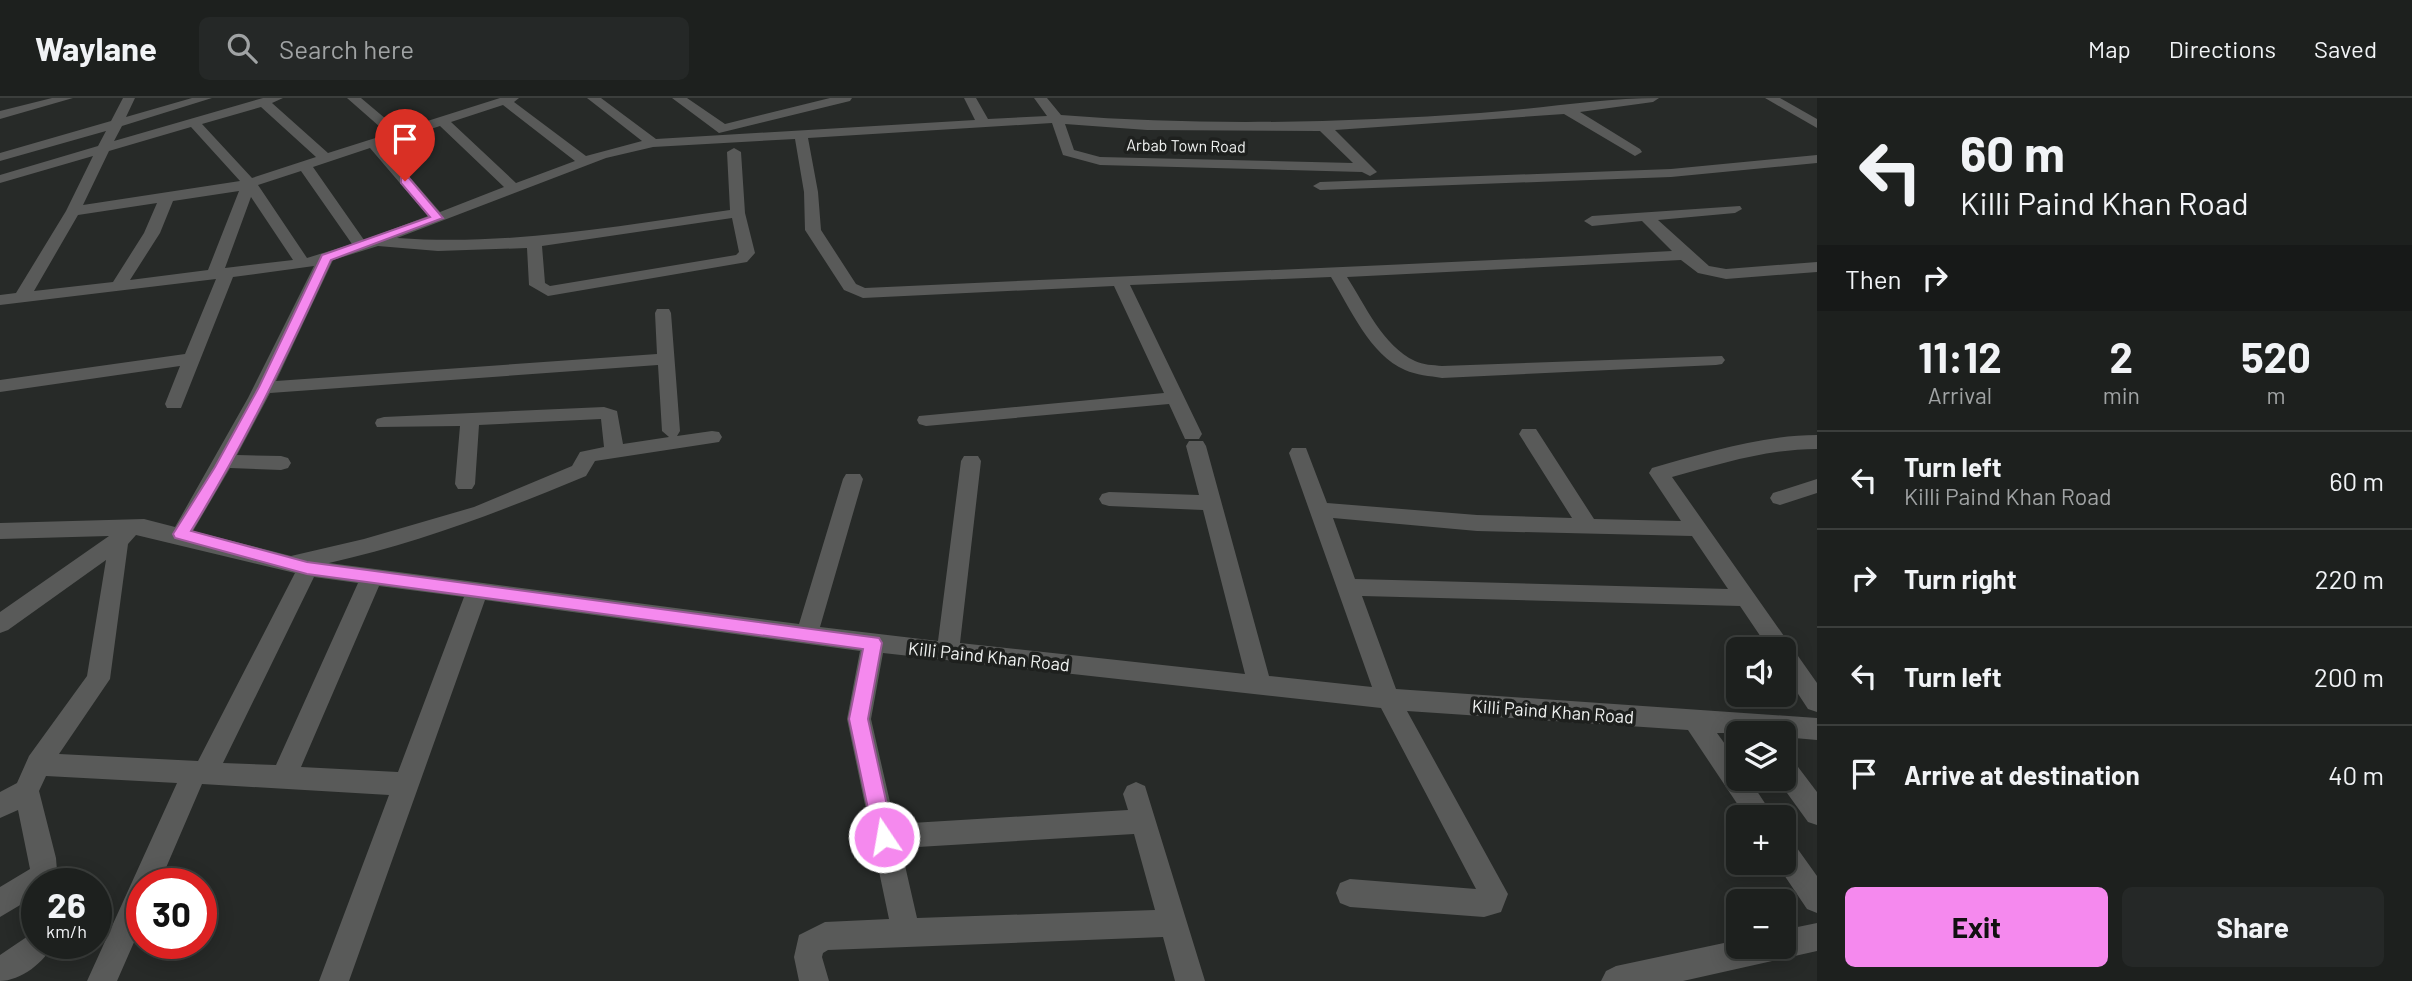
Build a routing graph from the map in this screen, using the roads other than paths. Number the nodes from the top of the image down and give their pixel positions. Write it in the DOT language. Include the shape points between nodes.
graph roads {
  1 [pos="67,98"];
  2 [pos="129,98"];
  3 [pos="206,98"];
  4 [pos="353,98"];
  5 [pos="593,98"];
  6 [pos="678,98"];
  7 [pos="767,98"];
  8 [pos="846,98"];
  9 [pos="970,98"];
  10 [pos="1040,98"];
  11 [pos="1653,98"];
  12 [pos="1771,98"];
  13 [pos="509,99"];
  14 [pos="270,100"];
  15 [pos="1601,102"];
  16 [pos="1566,109"];
  17 [pos="790,112"];
  18 [pos="0,115"];
  19 [pos="1056,119"];
  20 [pos="442,121"];
  21 [pos="193,122"];
  22 [pos="115,124"];
  23 [pos="1817,124"];
  24 [pos="984,125"];
  25 [pos="1324,127"];
  26 [pos="723,128"];
  27 [pos="397,135"];
  28 [pos="801,135"];
  29 [pos="373,143"];
  30 [pos="656,143"];
  31 [pos="102,149"];
  32 [pos="734,152"];
  33 [pos="1635,152"];
  34 [pos="0,157"];
  35 [pos="325,159"];
  36 [pos="1817,159"];
  37 [pos="585,162"];
  38 [pos="304,165"];
  39 [pos="1367,168"];
  40 [pos="0,178"];
  41 [pos="249,183"];
  42 [pos="1380,183"];
  43 [pos="1320,186"];
  44 [pos="514,189"];
  45 [pos="167,197"];
  46 [pos="1735,209"];
  47 [pos="73,211"];
  48 [pos="738,213"];
  49 [pos="1645,216"];
  50 [pos="437,218"];
  51 [pos="1592,220"];
  52 [pos="369,243"];
  53 [pos="534,243"];
  54 [pos="1685,255"];
  55 [pos="326,257"];
  56 [pos="303,264"];
  57 [pos="1817,267"];
  58 [pos="1336,272"];
  59 [pos="221,274"];
  60 [pos="1120,281"];
  61 [pos="118,286"];
  62 [pos="22,298"];
  63 [pos="0,300"];
  64 [pos="663,313"];
  65 [pos="192,359"];
  66 [pos="665,359"];
  67 [pos="1716,360"];
  68 [pos="0,386"];
  69 [pos="266,387"];
  70 [pos="1175,398"];
  71 [pos="174,404"];
  72 [pos="470,420"];
  73 [pos="926,420"];
  74 [pos="384,423"];
  75 [pos="671,430"];
  76 [pos="1529,434"];
  77 [pos="712,437"];
  78 [pos="1817,442"];
  79 [pos="614,451"];
  80 [pos="1299,453"];
  81 [pos="226,460"];
  82 [pos="971,461"];
  83 [pos="281,463"];
  84 [pos="853,480"];
  85 [pos="465,484"];
  86 [pos="1817,486"];
  87 [pos="1780,498"];
  88 [pos="1109,499"];
  89 [pos="1212,503"];
  90 [pos="1320,510"];
  91 [pos="1588,526"];
  92 [pos="144,527"];
  93 [pos="1699,529"];
  94 [pos="0,531"];
  95 [pos="181,534"];
  96 [pos="118,538"];
  97 [pos="299,565"];
  98 [pos="371,578"];
  99 [pos="1348,587"];
  100 [pos="477,592"];
  101 [pos="1747,598"];
  102 [pos="0,624"];
  103 [pos="807,635"];
  104 [pos="1773,637"];
  105 [pos="873,643"];
  106 [pos="948,651"];
  107 [pos="1796,671"];
  108 [pos="1260,685"];
  109 [pos="1388,699"];
  110 [pos="1817,702"];
  111 [pos="1695,721"];
  112 [pos="1726,725"];
  113 [pos="38,764"];
  114 [pos="200,772"];
  115 [pos="284,777"];
  116 [pos="406,784"];
  117 [pos="1796,785"];
  118 [pos="26,791"];
  119 [pos="1136,794"];
  120 [pos="1753,805"];
  121 [pos="0,806"];
  122 [pos="1817,813"];
  123 [pos="1144,821"];
  124 [pos="884,837"];
  125 [pos="43,868"];
  126 [pos="153,868"];
  127 [pos="1796,869"];
  128 [pos="21,892"];
  129 [pos="1350,893"];
  130 [pos="1817,899"];
  131 [pos="0,903"];
  132 [pos="1174,923"];
  133 [pos="126,927"];
  134 [pos="906,932"];
  135 [pos="1817,937"];
  136 [pos="1796,941"];
  137 [pos="21,956"];
  138 [pos="1726,957"];
  139 [pos="0,972"];
  140 [pos="102,981"];
  141 [pos="334,981"];
  142 [pos="814,981"];
  143 [pos="1190,981"];
  144 [pos="1616,981"];
  1 -- 18 [label="street"];
  2 -- 22 [label="street"];
  3 -- 22 [label="street"];
  4 -- 27 [label="street"];
  5 -- 30 [label="street"];
  6 -- 26 [label="street"];
  7 -- 17 [label="street"];
  8 -- 17 [label="street"];
  9 -- 24 [label="street"];
  10 -- 19 [label="street, Arbab Town Road"];
  11 -- 15 [label="street"];
  12 -- 23 [label="street"];
  13 -- 20 [label="street" via="462,109"];
  13 -- 37 [label="street"];
  14 -- 21 [label="street"];
  14 -- 35 [label="street"];
  15 -- 16 [label="street"];
  16 -- 25 [label="street"];
  16 -- 33 [label="street"];
  17 -- 26 [label="street"];
  19 -- 24 [label="street"];
  19 -- 25 [label="street" via="1147,126"];
  19 -- 39 [label="street, Arbab Town Road" via="1068,152 1100,161"];
  20 -- 27 [label="street"];
  20 -- 44 [label="street"];
  21 -- 31 [label="street"];
  21 -- 41 [label="street"];
  22 -- 31 [label="street"];
  22 -- 34 [label="street"];
  24 -- 28 [label="street"];
  25 -- 39 [label="street"];
  26 -- 30 [label="street"];
  27 -- 29 [label="street"];
  28 -- 30 [label="street"];
  28 -- 60 [label="street" via="813,230 850,287 863,293"];
  29 -- 35 [label="street"];
  29 -- 50 [label="street"];
  30 -- 37 [label="street"];
  31 -- 40 [label="street"];
  31 -- 47 [label="street"];
  32 -- 48 [label="street"];
  35 -- 38 [label="street"];
  36 -- 42 [label="street" via="1671,173"];
  37 -- 44 [label="street"];
  38 -- 41 [label="street"];
  38 -- 52 [label="street"];
  39 -- 42 [label="street"];
  41 -- 45 [label="street"];
  41 -- 56 [label="street"];
  41 -- 59 [label="street"];
  42 -- 43 [label="street"];
  44 -- 50 [label="street"];
  45 -- 47 [label="street"];
  45 -- 61 [label="street" via="152,233"];
  46 -- 49 [label="street"];
  47 -- 62 [label="street"];
  48 -- 53 [label="street"];
  48 -- 53 [label="street" via="747,253 741,259 548,291 537,285"];
  49 -- 51 [label="street"];
  49 -- 54 [label="street"];
  50 -- 52 [label="street"];
  52 -- 53 [label="street"];
  52 -- 55 [label="street"];
  54 -- 57 [label="street" via="1704,270 1727,274"];
  54 -- 58 [label="street"];
  55 -- 56 [label="street"];
  55 -- 69 [label="street"];
  56 -- 59 [label="street"];
  58 -- 60 [label="street"];
  58 -- 67 [label="street" via="1381,340 1412,368 1442,372"];
  59 -- 61 [label="street"];
  59 -- 65 [label="street"];
  60 -- 70 [label="street"];
  61 -- 62 [label="street"];
  62 -- 63 [label="street"];
  64 -- 66 [label="street"];
  65 -- 68 [label="street"];
  65 -- 71 [label="street"];
  66 -- 69 [label="street"];
  66 -- 75 [label="street"];
  69 -- 81 [label="street"];
  70 -- 73 [label="street"];
  70 -- 89 [label="street" via="1194,440"];
  72 -- 74 [label="street"];
  72 -- 79 [label="street" via="609,414"];
  72 -- 85 [label="street"];
  76 -- 91 [label="street"];
  77 -- 79 [label="street"];
  78 -- 93 [label="street" via="1761,447 1659,473"];
  79 -- 97 [label="street" via="587,457 579,471 481,512"];
  80 -- 90 [label="street"];
  81 -- 83 [label="street"];
  81 -- 95 [label="street"];
  82 -- 106 [label="street"];
  84 -- 103 [label="street"];
  86 -- 87 [label="street"];
  88 -- 89 [label="street"];
  89 -- 108 [label="street"];
  90 -- 91 [label="street" via="1478,523"];
  90 -- 99 [label="street"];
  91 -- 93 [label="street"];
  92 -- 94 [label="street, Killi Paind Khan Road"];
  92 -- 95 [label="street, Killi Paind Khan Road"];
  92 -- 96 [label="street"];
  93 -- 101 [label="street"];
  95 -- 97 [label="street, Killi Paind Khan Road"];
  96 -- 102 [label="street"];
  96 -- 113 [label="street" via="98,679"];
  97 -- 98 [label="street, Killi Paind Khan Road"];
  97 -- 114 [label="street"];
  98 -- 100 [label="street, Killi Paind Khan Road"];
  98 -- 115 [label="street"];
  99 -- 101 [label="street"];
  99 -- 109 [label="street"];
  100 -- 103 [label="street, Killi Paind Khan Road"];
  100 -- 116 [label="street"];
  101 -- 104 [label="street"];
  103 -- 105 [label="street, Killi Paind Khan Road"];
  105 -- 106 [label="street, Killi Paind Khan Road"];
  105 -- 124 [label="street" via="859,719"];
  106 -- 108 [label="street, Killi Paind Khan Road"];
  107 -- 110 [label="street"];
  108 -- 109 [label="street, Killi Paind Khan Road"];
  109 -- 111 [label="street, Killi Paind Khan Road"];
  109 -- 129 [label="street" via="1494,894 1491,902 1484,903"];
  111 -- 112 [label="street, Killi Paind Khan Road"];
  111 -- 120 [label="street"];
  113 -- 114 [label="street"];
  113 -- 118 [label="street"];
  114 -- 115 [label="street"];
  114 -- 126 [label="street"];
  115 -- 116 [label="street"];
  116 -- 141 [label="street"];
  117 -- 122 [label="street"];
  118 -- 121 [label="street"];
  118 -- 125 [label="street"];
  119 -- 123 [label="street"];
  123 -- 124 [label="street"];
  123 -- 132 [label="street"];
  124 -- 134 [label="street"];
  127 -- 130 [label="street"];
  128 -- 131 [label="street"];
  132 -- 134 [label="street"];
  132 -- 143 [label="street"];
  133 -- 140 [label="street"];
  134 -- 142 [label="street" via="825,936 810,945"];
  135 -- 136 [label="street"];
  137 -- 139 [label="street"];
  138 -- 144 [label="street"];
}
